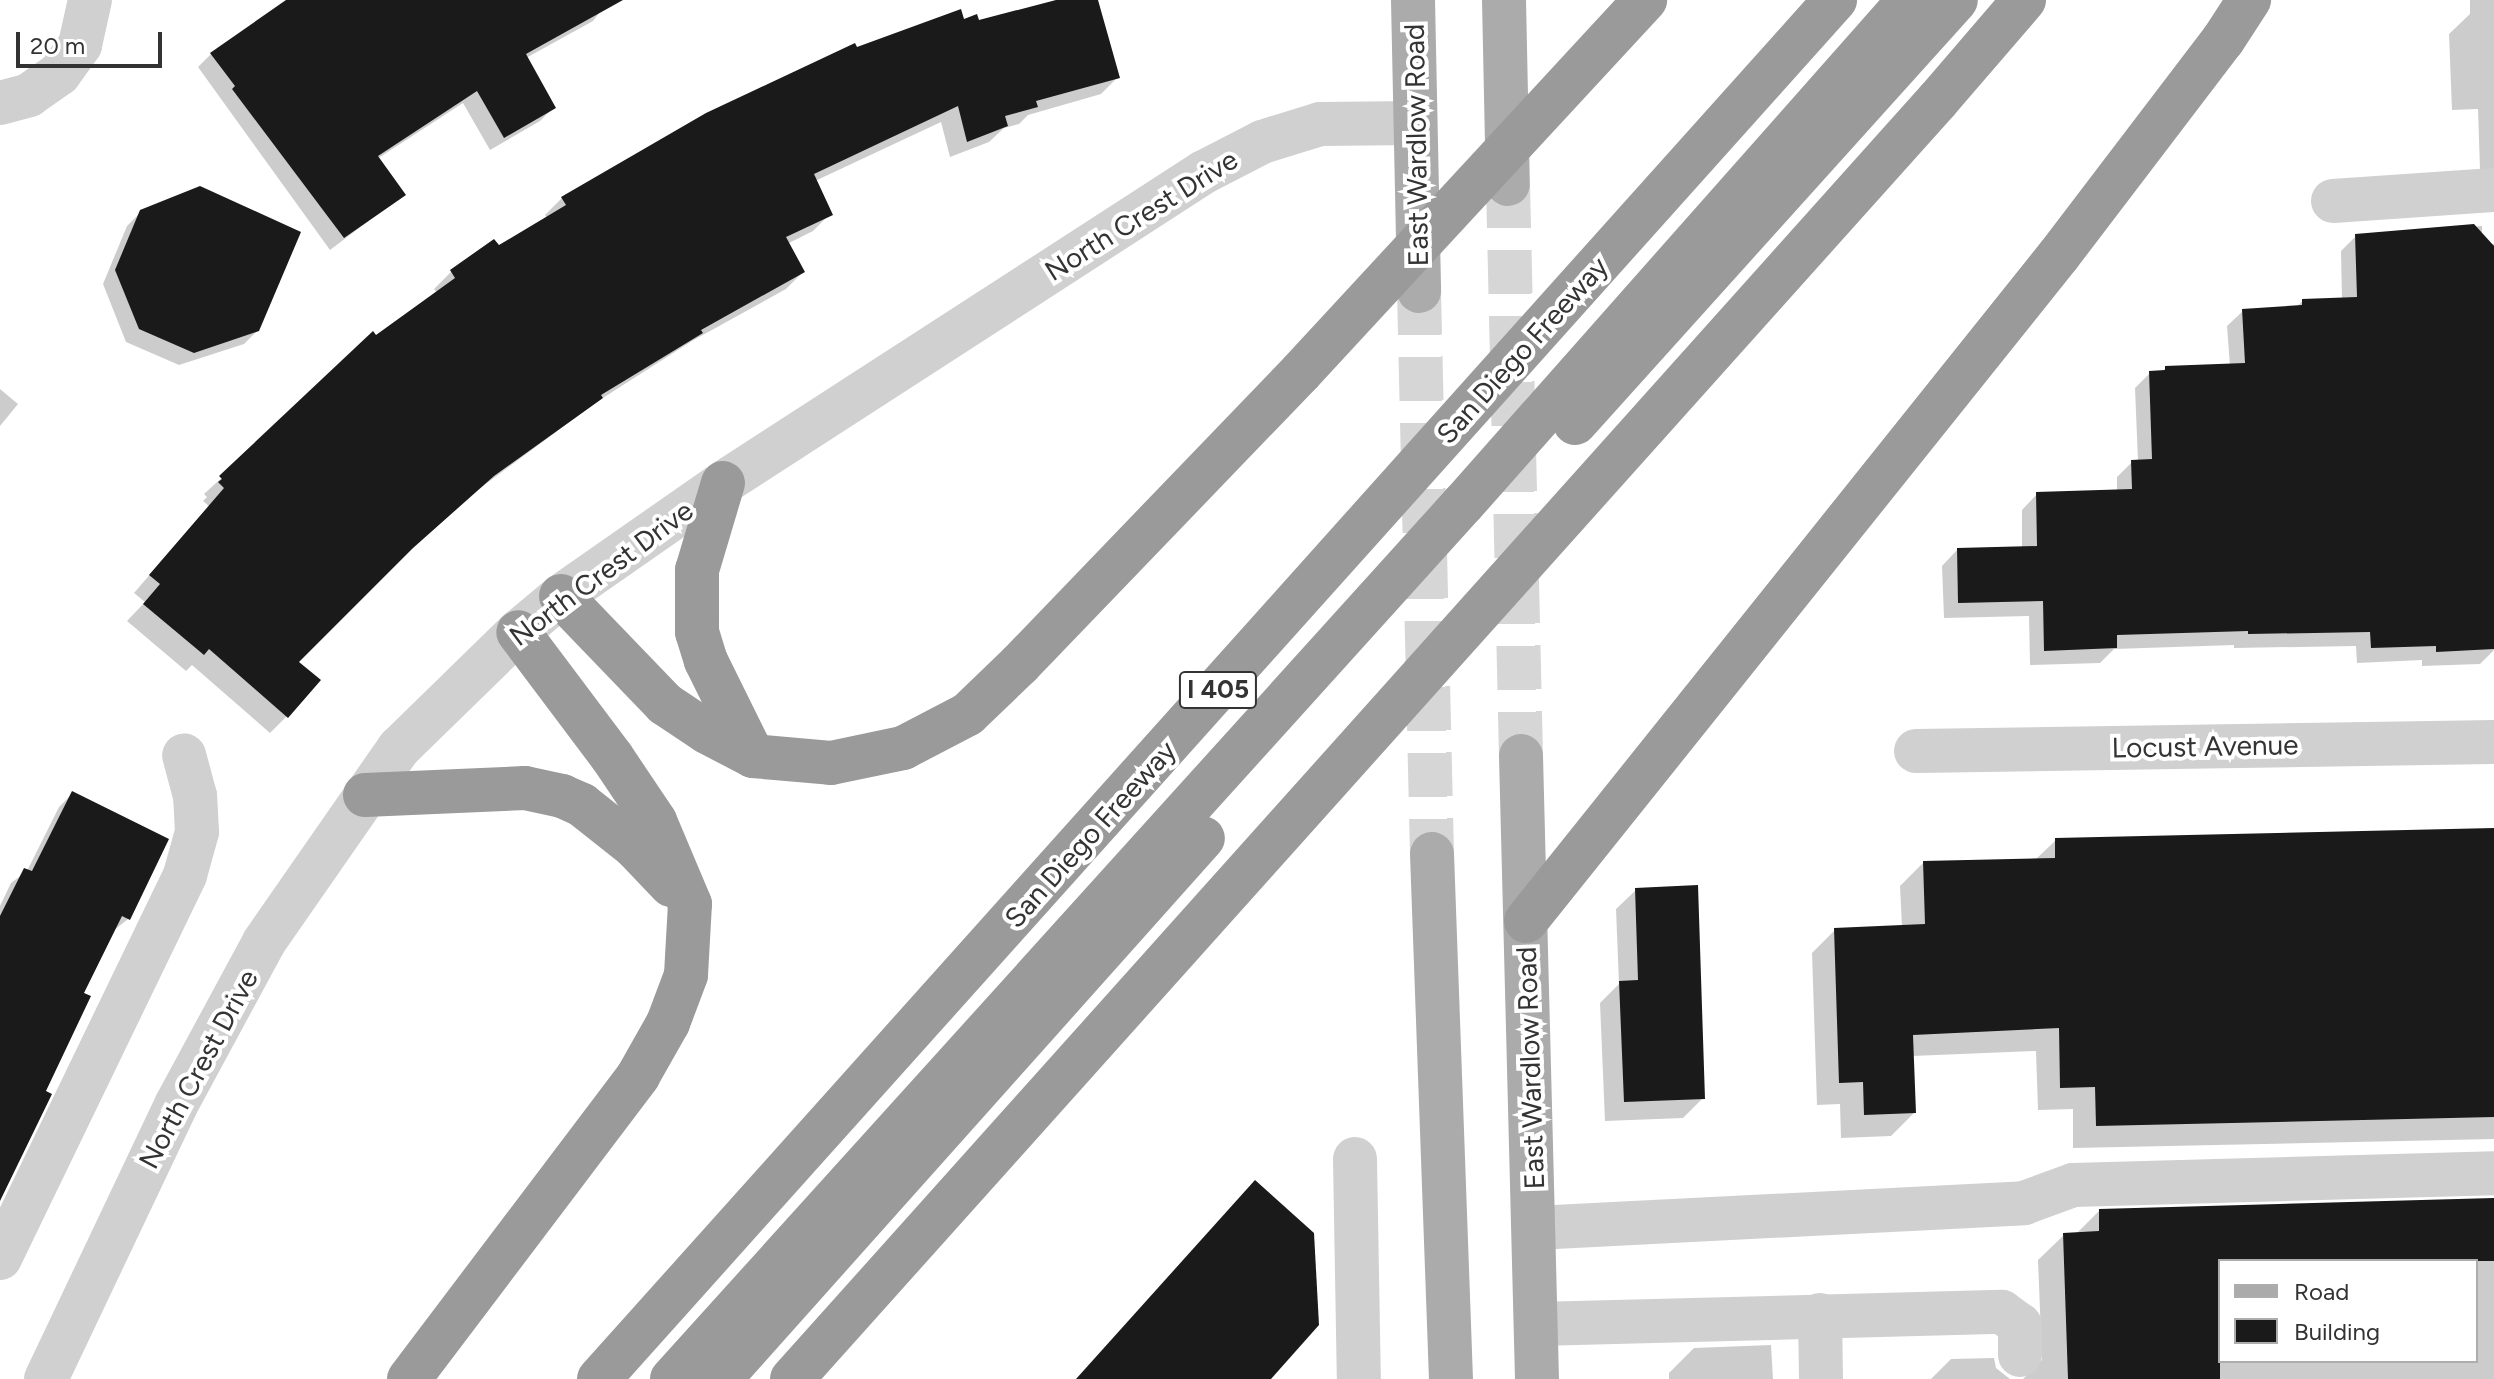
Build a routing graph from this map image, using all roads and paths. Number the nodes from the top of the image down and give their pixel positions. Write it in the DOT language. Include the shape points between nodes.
graph roads {
  1 [pos="90,0"];
  2 [pos="1413,0"];
  3 [pos="1504,0"];
  4 [pos="1645,0"];
  5 [pos="1835,0"];
  6 [pos="1909,0"];
  7 [pos="1956,0"];
  8 [pos="2024,0"];
  9 [pos="2249,0"];
  10 [pos="0,103"];
  11 [pos="1415,123"];
  12 [pos="1508,184"];
  13 [pos="2494,190"];
  14 [pos="2333,201"];
  15 [pos="1419,291"];
  16 [pos="723,483"];
  17 [pos="561,596"];
  18 [pos="518,632"];
  19 [pos="2494,742"];
  20 [pos="1916,751"];
  21 [pos="184,755"];
  22 [pos="753,756"];
  23 [pos="1521,756"];
  24 [pos="365,795"];
  25 [pos="1432,854"];
  26 [pos="690,904"];
  27 [pos="1526,921"];
  28 [pos="1355,1159"];
  29 [pos="2494,1173"];
  30 [pos="1535,1228"];
  31 [pos="0,1258"];
  32 [pos="1820,1315"];
  33 [pos="1537,1324"];
  34 [pos="2020,1355"];
  35 [pos="46,1379"];
  36 [pos="409,1379"];
  37 [pos="599,1379"];
  38 [pos="672,1379"];
  39 [pos="720,1379"];
  40 [pos="792,1379"];
  41 [pos="1359,1379"];
  42 [pos="1445,1379"];
  43 [pos="1451,1379"];
  44 [pos="1537,1379"];
  45 [pos="1821,1379"];
  1 -- 10 [label="street" via="80,45 59,74 29,95"];
  2 -- 11 [label="main road, East Wardlow Road"];
  3 -- 12 [label="main road"];
  4 -- 22 [label="highway, bridge" via="1301,372 968,714 903,748 831,763"];
  5 -- 37 [label="highway, San Diego Freeway / I 405"];
  6 -- 38 [label="highway" via="1495,469"];
  7 -- 39 [label="highway" via="1692,298 1488,516"];
  8 -- 40 [label="highway"];
  9 -- 27 [label="highway" via="2059,255"];
  11 -- 15 [label="main road, East Wardlow Road"];
  11 -- 16 [label="street, North Crest Drive" via="1320,124 1251,148 1204,172"];
  13 -- 14 [label="street"];
  16 -- 17 [label="street, North Crest Drive"];
  16 -- 22 [label="highway" via="697,570 697,632"];
  17 -- 18 [label="street, North Crest Drive"];
  17 -- 22 [label="highway" via="665,704"];
  18 -- 24 [label="street, North Crest Drive" via="399,748"];
  18 -- 26 [label="highway" via="655,821"];
  19 -- 20 [label="street, Locust Avenue"];
  21 -- 31 [label="street" via="195,796 197,832 185,875"];
  23 -- 27 [label="main road, East Wardlow Road"];
  24 -- 26 [label="highway" via="525,788 562,796 582,805 634,846"];
  24 -- 35 [label="street, North Crest Drive" via="264,942 176,1105"];
  25 -- 43 [label="main road"];
  26 -- 36 [label="highway" via="686,975 668,1023 638,1076"];
  27 -- 30 [label="main road, East Wardlow Road"];
  28 -- 41 [label="street"];
  29 -- 30 [label="street" via="2073,1185 2024,1203"];
  30 -- 33 [label="main road, East Wardlow Road"];
  32 -- 33 [label="street"];
  32 -- 34 [label="street" via="2002,1312 2020,1325"];
  32 -- 45 [label="street"];
  33 -- 44 [label="main road, East Wardlow Road"];
  42 -- 43 [label="street"];
}
